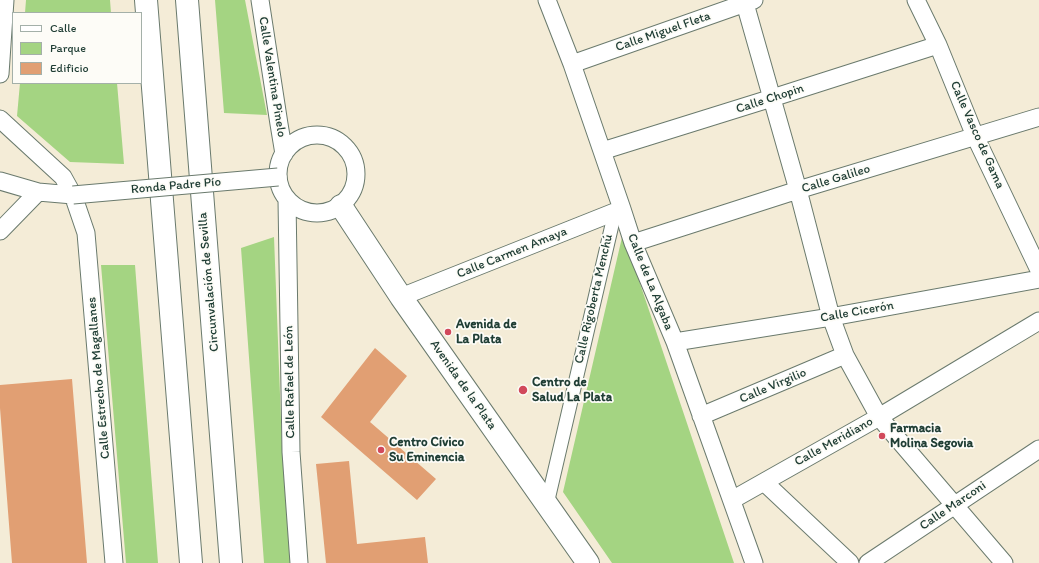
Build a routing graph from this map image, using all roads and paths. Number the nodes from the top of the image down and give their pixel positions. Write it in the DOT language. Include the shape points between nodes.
graph roads {
  1 [pos="146,0"];
  2 [pos="186,0"];
  3 [pos="260,0"];
  4 [pos="547,0"];
  5 [pos="916,0"];
  6 [pos="748,1"];
  7 [pos="3,9"];
  8 [pos="938,45"];
  9 [pos="572,64"];
  10 [pos="0,74"];
  11 [pos="772,98"];
  12 [pos="1039,117"];
  13 [pos="0,119"];
  14 [pos="975,136"];
  15 [pos="602,151"];
  16 [pos="284,154"];
  17 [pos="278,177"];
  18 [pos="0,181"];
  19 [pos="798,190"];
  20 [pos="38,192"];
  21 [pos="73,195"];
  22 [pos="287,200"];
  23 [pos="341,206"];
  24 [pos="619,210"];
  25 [pos="0,231"];
  26 [pos="633,243"];
  27 [pos="1039,270"];
  28 [pos="1039,279"];
  29 [pos="401,297"];
  30 [pos="831,317"];
  31 [pos="1039,321"];
  32 [pos="675,342"];
  33 [pos="845,355"];
  34 [pos="701,416"];
  35 [pos="879,417"];
  36 [pos="1039,450"];
  37 [pos="764,482"];
  38 [pos="732,500"];
  39 [pos="547,504"];
  40 [pos="954,506"];
  41 [pos="114,563"];
  42 [pos="191,563"];
  43 [pos="231,563"];
  44 [pos="299,563"];
  45 [pos="588,563"];
  46 [pos="754,563"];
  47 [pos="850,563"];
  48 [pos="868,563"];
  49 [pos="1004,563"];
  1 -- 42 [label="main road"];
  2 -- 43 [label="main road, Circunvalación de Sevilla"];
  3 -- 16 [label="street, Calle Valentina Pinelo"];
  4 -- 9 [label="street, Calle de La Algaba"];
  5 -- 8 [label="street, Calle Vasco de Gama"];
  6 -- 9 [label="street, Calle Miguel Fleta"];
  6 -- 11 [label="street"];
  7 -- 10 [label="street"];
  8 -- 11 [label="street, Calle Chopin"];
  8 -- 14 [label="street, Calle Vasco de Gama"];
  9 -- 15 [label="street, Calle de La Algaba"];
  11 -- 15 [label="street, Calle Chopin"];
  11 -- 19 [label="street"];
  12 -- 14 [label="street, Calle Galileo"];
  13 -- 21 [label="street" via="63,177"];
  14 -- 19 [label="street, Calle Galileo"];
  14 -- 27 [label="street, Calle Vasco de Gama"];
  15 -- 24 [label="street, Calle de La Algaba"];
  16 -- 17 [label="street" via="279,165"];
  16 -- 23 [label="street" via="292,144 315,135 339,142 348,150 357,173 350,196"];
  17 -- 21 [label="street, Ronda Padre Pío, bridge"];
  17 -- 22 [label="street"];
  18 -- 20 [label="street, Ronda Padre Pío"];
  19 -- 26 [label="street, Calle Galileo"];
  19 -- 30 [label="street"];
  20 -- 21 [label="street, Ronda Padre Pío"];
  20 -- 25 [label="street"];
  21 -- 41 [label="street, Calle Estrecho de Magallanes" via="86,233"];
  22 -- 23 [label="street" via="303,211 316,214 330,212"];
  22 -- 44 [label="street, Calle Rafael de León" via="291,452"];
  23 -- 29 [label="main road, Avenida de la Plata"];
  24 -- 26 [label="street, Calle de La Algaba"];
  24 -- 29 [label="street, Calle Carmen Amaya"];
  24 -- 39 [label="street, Calle Rigoberta Menchú"];
  26 -- 32 [label="street, Calle de La Algaba"];
  28 -- 30 [label="street, Calle Cicerón"];
  29 -- 39 [label="main road, Avenida de la Plata"];
  30 -- 32 [label="street, Calle Cicerón"];
  30 -- 33 [label="street"];
  31 -- 35 [label="street, Calle Meridiano"];
  32 -- 34 [label="street, Calle de La Algaba"];
  33 -- 34 [label="street, Calle Virgilio"];
  33 -- 35 [label="street"];
  34 -- 38 [label="street, Calle de La Algaba"];
  35 -- 37 [label="street, Calle Meridiano"];
  35 -- 40 [label="street"];
  36 -- 40 [label="street, Calle Marconi"];
  37 -- 38 [label="street, Calle Meridiano"];
  37 -- 47 [label="street"];
  38 -- 46 [label="street, Calle de La Algaba"];
  39 -- 45 [label="main road, Avenida de la Plata"];
  40 -- 48 [label="street, Calle Marconi"];
  40 -- 49 [label="street"];
}
